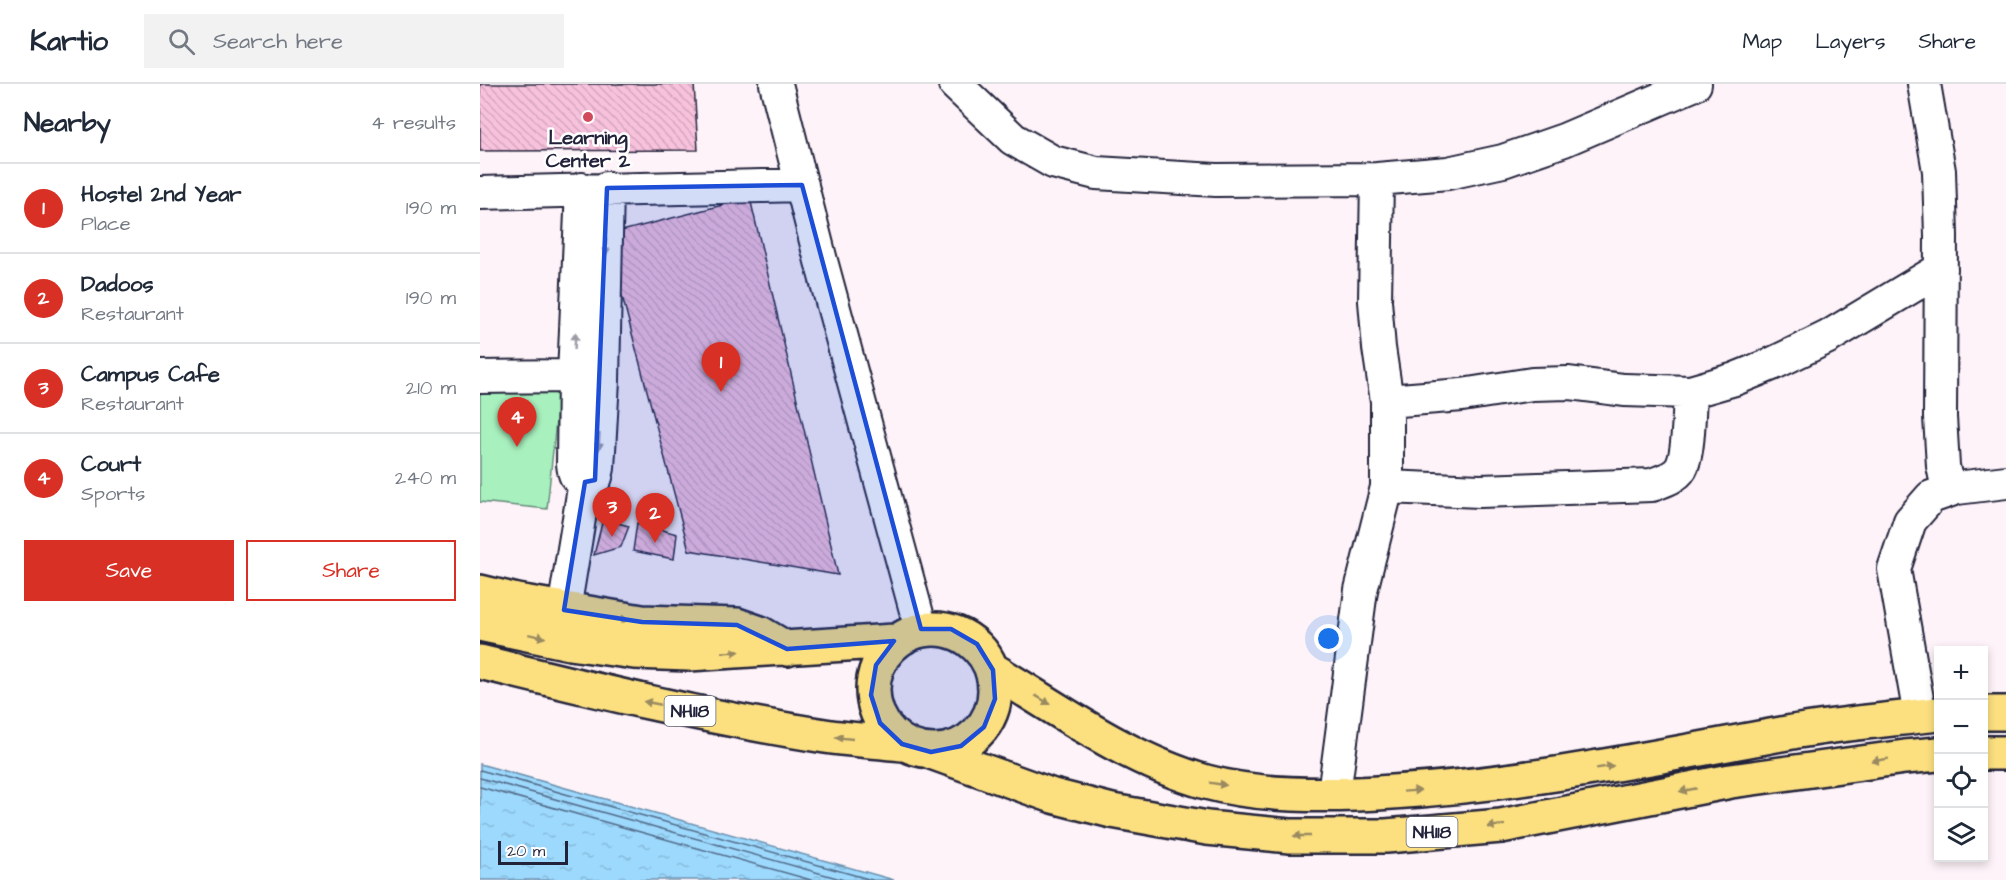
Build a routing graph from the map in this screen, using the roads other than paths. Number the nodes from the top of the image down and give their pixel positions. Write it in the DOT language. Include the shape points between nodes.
graph roads {
  1 [pos="776,84"];
  2 [pos="955,84"];
  3 [pos="1695,84"];
  4 [pos="1924,84"];
  5 [pos="1377,178"];
  6 [pos="802,185"];
  7 [pos="595,188"];
  8 [pos="480,193"];
  9 [pos="1941,269"];
  10 [pos="480,377"];
  11 [pos="588,378"];
  12 [pos="1690,392"];
  13 [pos="1387,401"];
  14 [pos="2006,482"];
  15 [pos="1387,487"];
  16 [pos="1957,488"];
  17 [pos="480,592"];
  18 [pos="564,610"];
  19 [pos="480,624"];
  20 [pos="908,635"];
  21 [pos="787,649"];
  22 [pos="480,662"];
  23 [pos="993,670"];
  24 [pos="1988,713"];
  25 [pos="2006,713"];
  26 [pos="1929,715"];
  27 [pos="917,748"];
  28 [pos="1988,753"];
  29 [pos="2006,753"];
  30 [pos="1934,754"];
  31 [pos="1334,794"];
  1 -- 6 [label="street"];
  2 -- 5 [label="street" via="1013,139 1053,162 1096,172 1216,180"];
  3 -- 5 [label="street" via="1564,140 1503,161 1448,173"];
  4 -- 9 [label="street" via="1939,171"];
  5 -- 13 [label="street" via="1375,302"];
  6 -- 7 [label="street"];
  6 -- 20 [label="street"];
  7 -- 8 [label="street"];
  7 -- 11 [label="street"];
  9 -- 12 [label="street" via="1800,351 1735,379"];
  9 -- 16 [label="street" via="1943,466 1946,480"];
  10 -- 11 [label="street"];
  11 -- 18 [label="street" via="598,468 596,477 585,482"];
  12 -- 13 [label="street" via="1532,384"];
  12 -- 15 [label="street" via="1681,468 1652,485 1480,491"];
  13 -- 15 [label="street"];
  14 -- 16 [label="street"];
  15 -- 31 [label="street" via="1361,590"];
  16 -- 26 [label="street" via="1931,497 1910,521 1894,569"];
  17 -- 18 [label="highway"];
  18 -- 21 [label="highway, one-way" via="642,621 737,625"];
  19 -- 21 [label="highway, NH118, one-way" via="634,652 689,654"];
  20 -- 21 [label="highway, NH118"];
  20 -- 23 [label="highway, NH118" via="951,629 977,644"];
  20 -- 27 [label="highway, NH118" via="876,665 871,695 880,723"];
  27 -- 22 [label="highway, NH118, one-way" via="826,736 621,697"];
  23 -- 27 [label="highway, NH118" via="996,699 984,727 961,746"];
  23 -- 31 [label="highway, NH118, one-way" via="1151,763 1208,782 1272,793"];
  24 -- 25 [label="highway"];
  31 -- 26 [label="highway, NH118, one-way" via="1458,788 1610,767 1791,732"];
  30 -- 27 [label="highway, NH118, one-way" via="1731,781 1501,826 1386,836 1290,836 1112,811 1053,796"];
  28 -- 29 [label="highway"];
}
